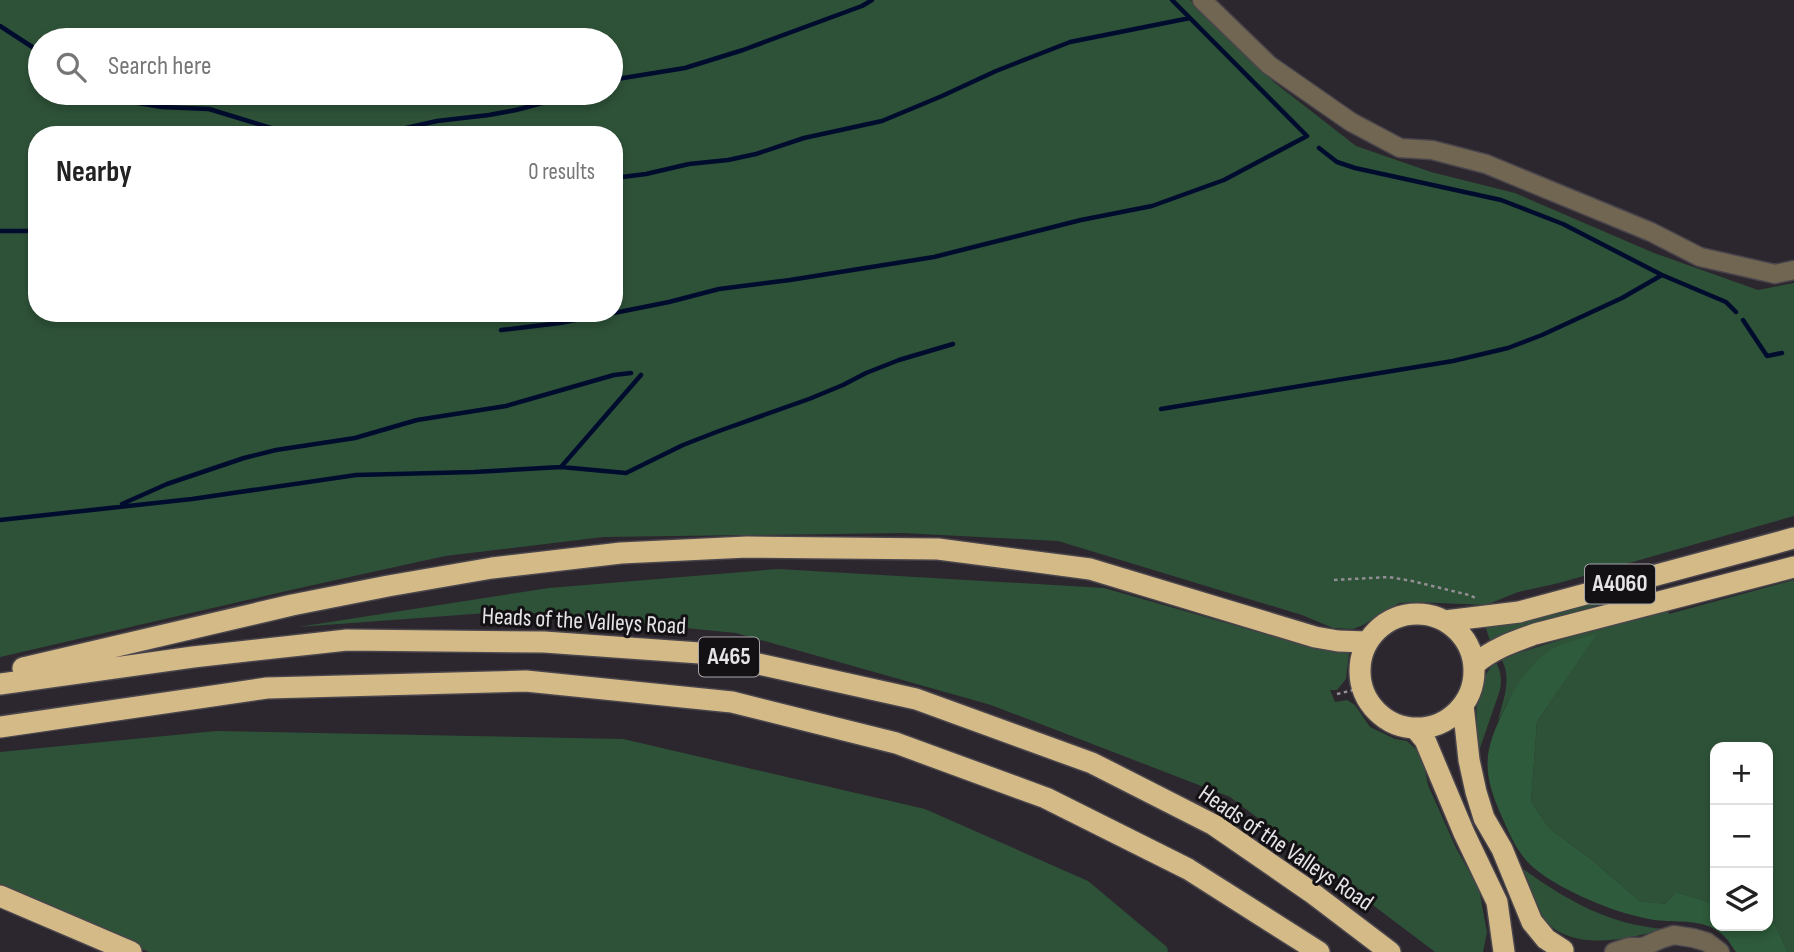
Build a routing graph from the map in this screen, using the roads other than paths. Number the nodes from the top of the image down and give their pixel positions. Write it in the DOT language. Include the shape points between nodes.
graph roads {
  1 [pos="1202,0"];
  2 [pos="1794,270"];
  3 [pos="1794,538"];
  4 [pos="1794,567"];
  5 [pos="1445,621"];
  6 [pos="1367,642"];
  7 [pos="1474,665"];
  8 [pos="0,673"];
  9 [pos="0,684"];
  10 [pos="1463,705"];
  11 [pos="0,727"];
  12 [pos="1415,728"];
  13 [pos="0,896"];
  14 [pos="1643,950"];
  15 [pos="1562,951"];
  16 [pos="131,952"];
  17 [pos="1319,952"];
  18 [pos="1390,952"];
  19 [pos="1504,952"];
  20 [pos="1614,952"];
  21 [pos="1720,952"];
  1 -- 2 [label="street" via="1269,65 1351,122 1400,148 1432,150 1486,164 1700,257 1775,274"];
  3 -- 5 [label="highway, A4060" via="1519,612"];
  4 -- 7 [label="highway, A4060" via="1535,634 1503,646"];
  5 -- 6 [label="highway" via="1424,614 1402,615 1381,626"];
  5 -- 7 [label="highway" via="1460,632"];
  6 -- 8 [label="highway" via="1315,637 1090,569 938,549 747,547 621,553 492,568 292,605"];
  6 -- 12 [label="highway" via="1360,673 1368,701 1388,720"];
  7 -- 10 [label="highway" via="1474,679"];
  9 -- 18 [label="highway, Heads of the Valleys Road / A465" via="347,640 544,642 714,654 916,699 1092,762 1214,825"];
  10 -- 12 [label="highway" via="1442,722"];
  10 -- 15 [label="highway" via="1469,760 1484,818 1532,922"];
  11 -- 17 [label="highway, A465" via="267,688 526,681 732,702 896,743 1046,798 1188,869"];
  12 -- 19 [label="highway" via="1425,740 1497,902"];
  13 -- 16 [label="highway"];
  14 -- 20 [label="street" via="1629,947"];
  14 -- 21 [label="street" via="1674,935 1707,942"];
}
